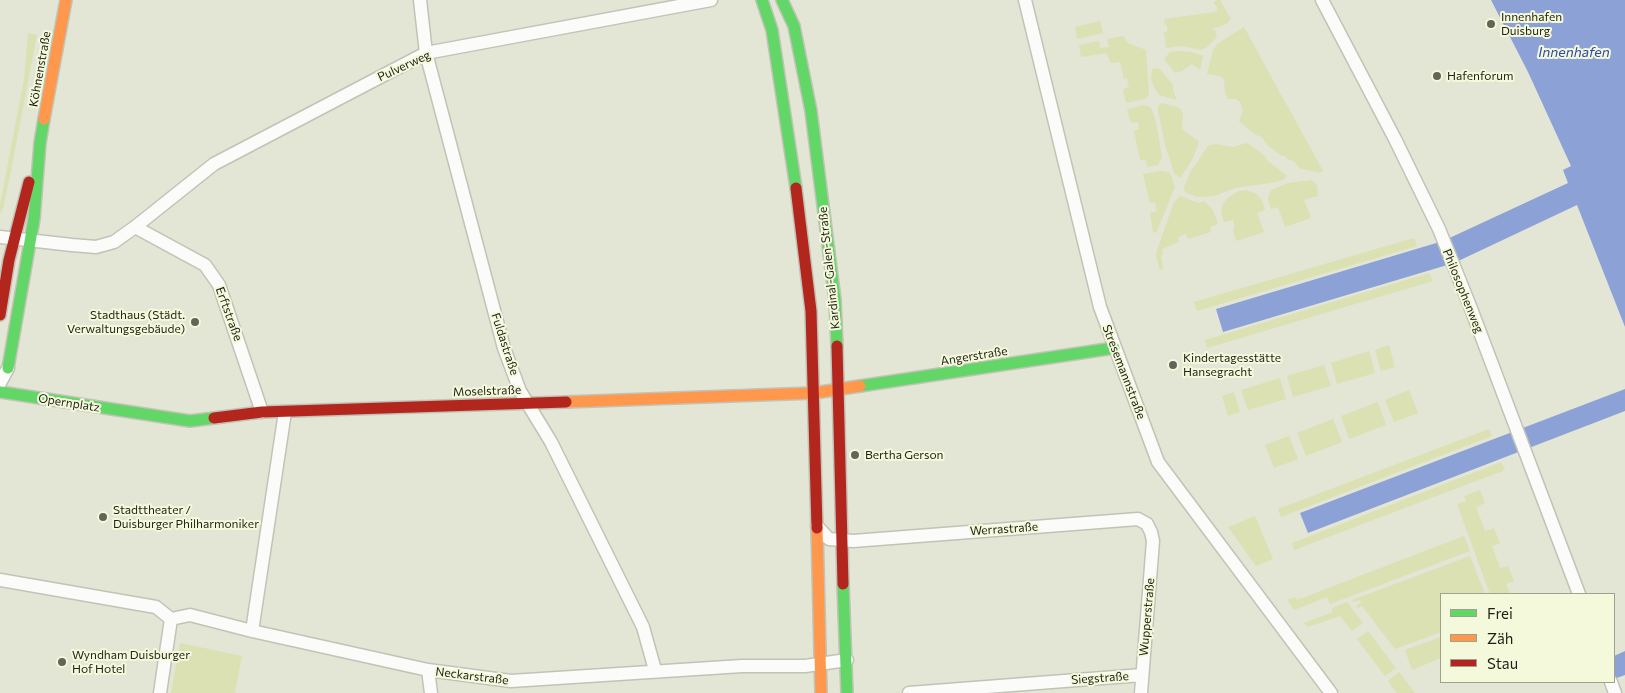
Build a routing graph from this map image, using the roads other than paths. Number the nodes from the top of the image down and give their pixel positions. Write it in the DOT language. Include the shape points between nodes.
graph roads {
  1 [pos="66,0"];
  2 [pos="420,0"];
  3 [pos="712,0"];
  4 [pos="762,0"];
  5 [pos="782,0"];
  6 [pos="1025,0"];
  7 [pos="1322,0"];
  8 [pos="426,53"];
  9 [pos="40,144"];
  10 [pos="135,227"];
  11 [pos="0,236"];
  12 [pos="14,238"];
  13 [pos="30,240"];
  14 [pos="0,315"];
  15 [pos="1114,348"];
  16 [pos="8,368"];
  17 [pos="0,382"];
  18 [pos="838,390"];
  19 [pos="0,392"];
  20 [pos="814,393"];
  21 [pos="527,403"];
  22 [pos="262,412"];
  23 [pos="285,412"];
  24 [pos="139,414"];
  25 [pos="817,526"];
  26 [pos="843,541"];
  27 [pos="1153,541"];
  28 [pos="0,580"];
  29 [pos="1579,593"];
  30 [pos="171,619"];
  31 [pos="252,631"];
  32 [pos="847,660"];
  33 [pos="820,665"];
  34 [pos="428,670"];
  35 [pos="656,670"];
  36 [pos="1142,675"];
  37 [pos="941,692"];
  38 [pos="160,693"];
  39 [pos="431,693"];
  40 [pos="821,693"];
  41 [pos="848,693"];
  42 [pos="909,693"];
  43 [pos="1141,693"];
  44 [pos="1331,693"];
  1 -- 9 [label="main road, Köhnenstraße"];
  2 -- 8 [label="street, Fuldastraße"];
  3 -- 8 [label="street, Pulverweg"];
  4 -- 20 [label="main road, Kardinal-Galen-Straße" via="772,30 801,224 811,311"];
  5 -- 18 [label="main road, Kardinal-Galen-Straße" via="794,26 811,111 835,300"];
  6 -- 15 [label="street, Stresemannstraße" via="1100,306"];
  7 -- 29 [label="street, Philosophenweg" via="1391,131 1454,265"];
  8 -- 10 [label="street, Pulverweg" via="214,164"];
  8 -- 21 [label="street, Fuldastraße" via="504,348"];
  9 -- 12 [label="main road, Köhnenstraße"];
  9 -- 13 [label="main road, Köhnenstraße"];
  10 -- 13 [label="street, Pulverweg" via="114,242 96,247"];
  10 -- 22 [label="street, Erftstraße" via="205,265 219,285"];
  11 -- 12 [label="street, Pulverweg"];
  12 -- 13 [label="street, Pulverweg"];
  12 -- 14 [label="main road, Köhnenstraße"];
  13 -- 16 [label="main road, Köhnenstraße"];
  15 -- 18 [label="main road, Angerstraße"];
  15 -- 44 [label="street, Stresemannstraße" via="1158,462"];
  16 -- 17 [label="street"];
  18 -- 20 [label="main road, Moselstraße"];
  18 -- 26 [label="main road, Kardinal-Galen-Straße"];
  19 -- 24 [label="main road, Opernplatz"];
  20 -- 21 [label="main road, Moselstraße"];
  20 -- 25 [label="main road, Kardinal-Galen-Straße"];
  21 -- 23 [label="main road, Moselstraße"];
  21 -- 35 [label="street, Fuldastraße" via="551,442 643,627"];
  22 -- 23 [label="main road, Moselstraße"];
  22 -- 24 [label="main road, Moselstraße" via="190,422"];
  23 -- 31 [label="street"];
  25 -- 26 [label="street" via="829,539"];
  25 -- 33 [label="main road, Kardinal-Galen-Straße"];
  26 -- 27 [label="street, Werrastraße" via="1138,519 1147,524"];
  26 -- 32 [label="main road, Kardinal-Galen-Straße"];
  27 -- 36 [label="street, Wupperstraße"];
  28 -- 30 [label="street" via="156,607"];
  30 -- 31 [label="street, Neckarstraße" via="190,615"];
  30 -- 38 [label="street"];
  31 -- 34 [label="street, Neckarstraße"];
  32 -- 33 [label="street, Neckarstraße"];
  32 -- 41 [label="main road, Kardinal-Galen-Straße"];
  33 -- 35 [label="street, Neckarstraße"];
  33 -- 40 [label="main road, Kardinal-Galen-Straße"];
  34 -- 35 [label="street, Neckarstraße" via="511,681"];
  34 -- 39 [label="street"];
  36 -- 37 [label="street, Siegstraße"];
  36 -- 43 [label="street, Wupperstraße"];
  37 -- 42 [label="street, Siegstraße"];
}
